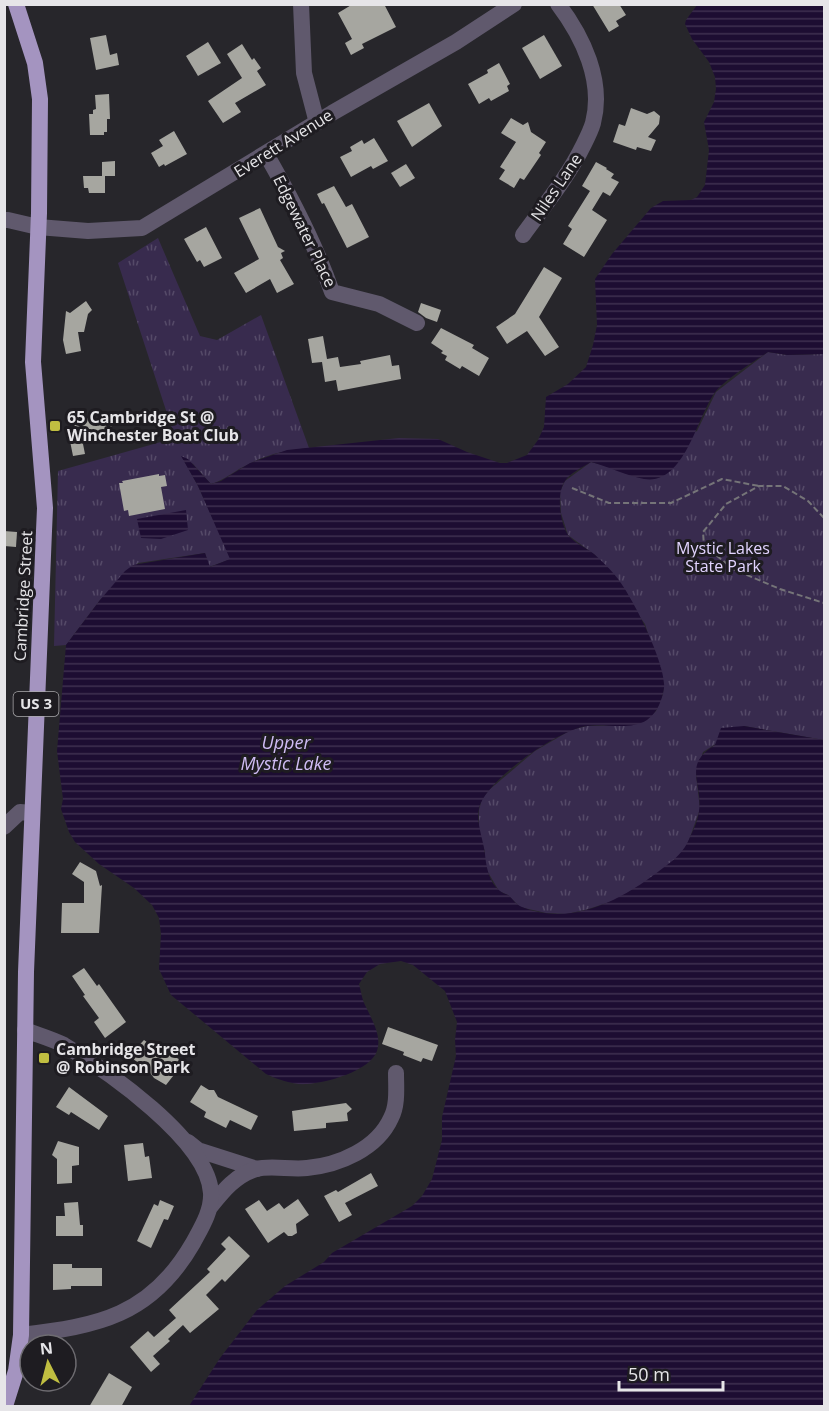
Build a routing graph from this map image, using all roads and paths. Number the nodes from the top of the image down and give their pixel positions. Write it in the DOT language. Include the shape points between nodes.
graph roads {
  1 [pos="16,4"];
  2 [pos="301,4"];
  3 [pos="514,4"];
  4 [pos="558,4"];
  5 [pos="317,123"];
  6 [pos="266,154"];
  7 [pos="4,220"];
  8 [pos="38,227"];
  9 [pos="523,235"];
  10 [pos="417,323"];
  11 [pos="759,486"];
  12 [pos="572,488"];
  13 [pos="825,518"];
  14 [pos="825,603"];
  15 [pos="32,813"];
  16 [pos="4,827"];
  17 [pos="26,1030"];
  18 [pos="396,1073"];
  19 [pos="183,1138"];
  20 [pos="258,1169"];
  21 [pos="211,1206"];
  22 [pos="21,1333"];
  23 [pos="36,1333"];
  24 [pos="18,1357"];
  25 [pos="5,1407"];
  1 -- 8 [label="highway, Cambridge Street / US 3" via="38,77"];
  2 -- 5 [label="street" via="304,73"];
  3 -- 5 [label="street, Everett Avenue"];
  4 -- 9 [label="street, Niles Lane" via="587,53 595,85 593,124 573,167"];
  5 -- 6 [label="street, Everett Avenue"];
  6 -- 8 [label="street, Everett Avenue" via="142,228 88,231"];
  6 -- 10 [label="street, Edgewater Place" via="295,203 332,292 379,304"];
  7 -- 8 [label="street, Everett Avenue"];
  8 -- 15 [label="highway, Cambridge Street / US 3" via="33,362 44,531"];
  11 -- 12 [label="path" via="722,478 671,503 609,503"];
  11 -- 13 [label="path" via="783,486 808,501"];
  11 -- 14 [label="path" via="726,504 703,532 704,546 735,570"];
  15 -- 16 [label="street" via="20,812"];
  15 -- 17 [label="highway, Cambridge Street / US 3"];
  17 -- 19 [label="street" via="79,1055 156,1110"];
  17 -- 22 [label="highway, Cambridge Street / US 3"];
  18 -- 20 [label="street" via="397,1095 391,1118 367,1147 339,1161 309,1168"];
  19 -- 20 [label="street" via="198,1150"];
  19 -- 21 [label="street" via="206,1175"];
  20 -- 21 [label="street" via="228,1185"];
  21 -- 23 [label="street" via="184,1259 144,1300 118,1315 79,1327"];
  24 -- 25 [label="highway, Cambridge Street / US 3"];
}
